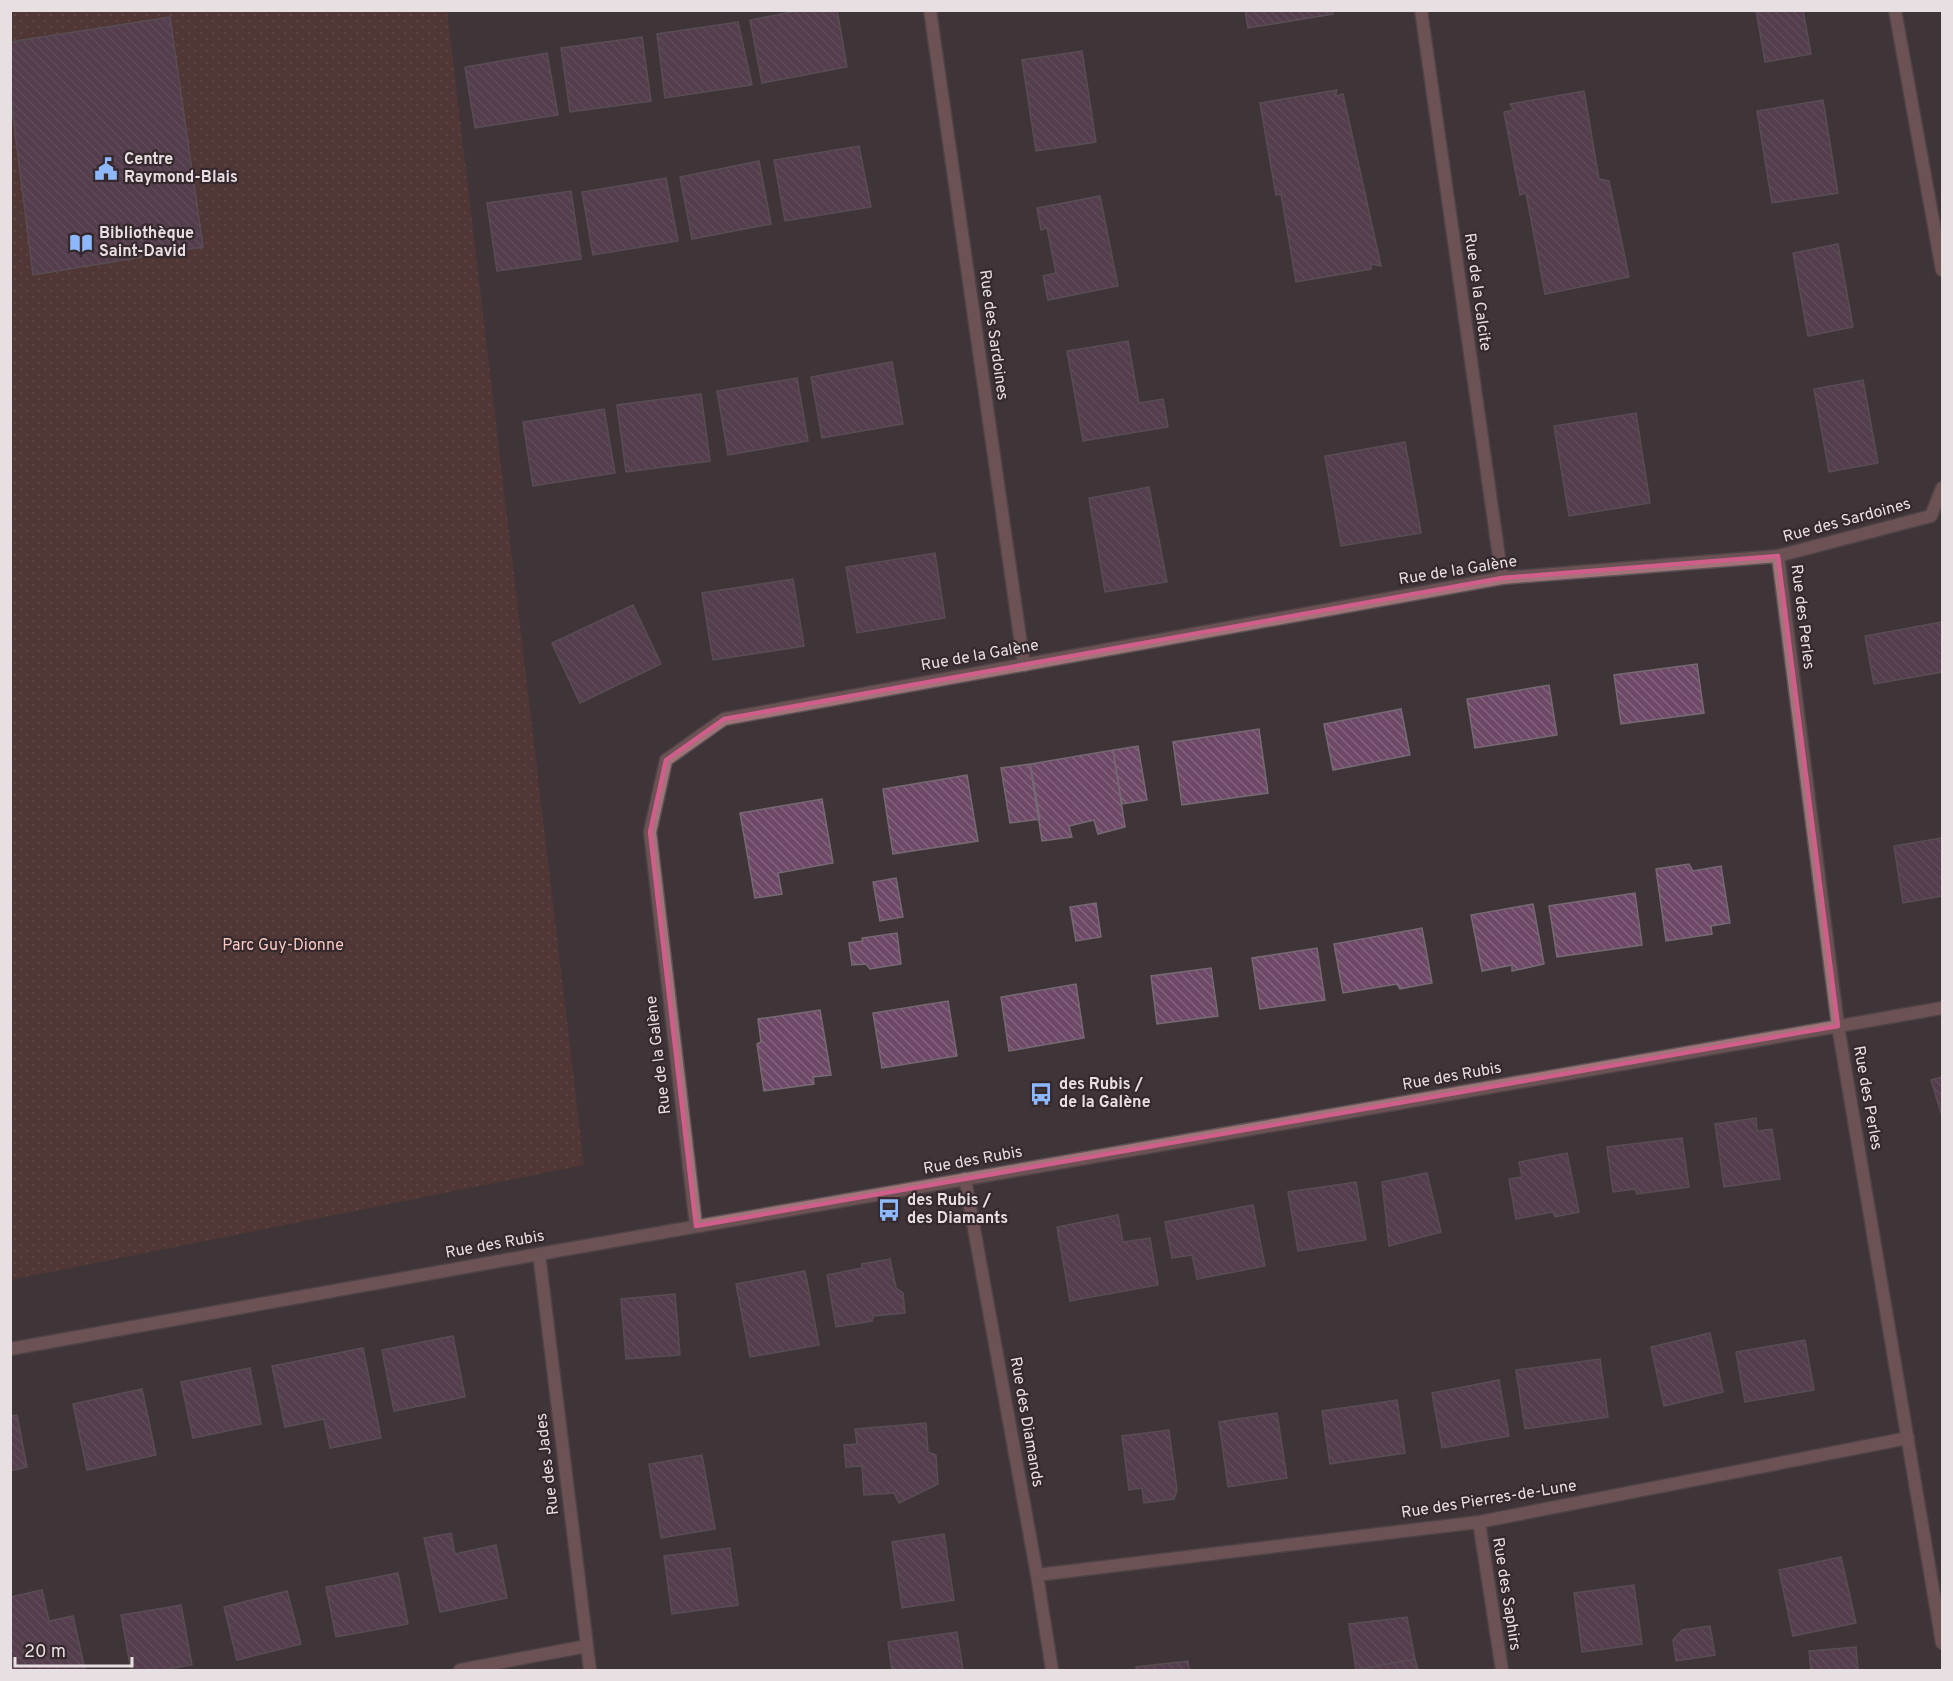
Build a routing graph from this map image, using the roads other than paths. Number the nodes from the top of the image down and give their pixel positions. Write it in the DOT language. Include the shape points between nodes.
graph roads {
  1 [pos="930,10"];
  2 [pos="1421,10"];
  3 [pos="1895,10"];
  4 [pos="1942,270"];
  5 [pos="1942,488"];
  6 [pos="1778,556"];
  7 [pos="1502,578"];
  8 [pos="1024,665"];
  9 [pos="1942,1008"];
  10 [pos="1838,1026"];
  11 [pos="965,1179"];
  12 [pos="696,1226"];
  13 [pos="538,1254"];
  14 [pos="10,1349"];
  15 [pos="1908,1438"];
  16 [pos="1479,1522"];
  17 [pos="1036,1575"];
  18 [pos="1942,1643"];
  19 [pos="586,1646"];
  20 [pos="460,1671"];
  21 [pos="590,1671"];
  22 [pos="1052,1671"];
  23 [pos="1502,1671"];
  1 -- 8 [label="street, Rue des Sardoines"];
  2 -- 7 [label="street, Rue de la Calcite"];
  3 -- 4 [label="street"];
  5 -- 6 [label="street, Rue des Sardoines" via="1931,516"];
  6 -- 7 [label="street, Rue de la Galène"];
  6 -- 10 [label="street, Rue des Perles"];
  7 -- 8 [label="street, Rue de la Galène"];
  8 -- 12 [label="street, Rue de la Galène" via="724,719 666,760 651,832"];
  9 -- 10 [label="street, Rue des Rubis"];
  10 -- 11 [label="street, Rue des Rubis"];
  10 -- 15 [label="street, Rue des Perles"];
  11 -- 12 [label="street, Rue des Rubis"];
  11 -- 17 [label="street, Rue des Diamands"];
  12 -- 13 [label="street, Rue des Rubis"];
  13 -- 14 [label="street, Rue des Rubis"];
  13 -- 19 [label="street, Rue des Jades"];
  15 -- 16 [label="street, Rue des Pierres-de-Lune"];
  15 -- 18 [label="street, Rue des Perles"];
  16 -- 17 [label="street, Rue des Pierres-de-Lune"];
  16 -- 23 [label="street, Rue des Saphirs"];
  17 -- 22 [label="street, Rue des Diamands"];
  19 -- 20 [label="street"];
  19 -- 21 [label="street, Rue des Jades"];
}
